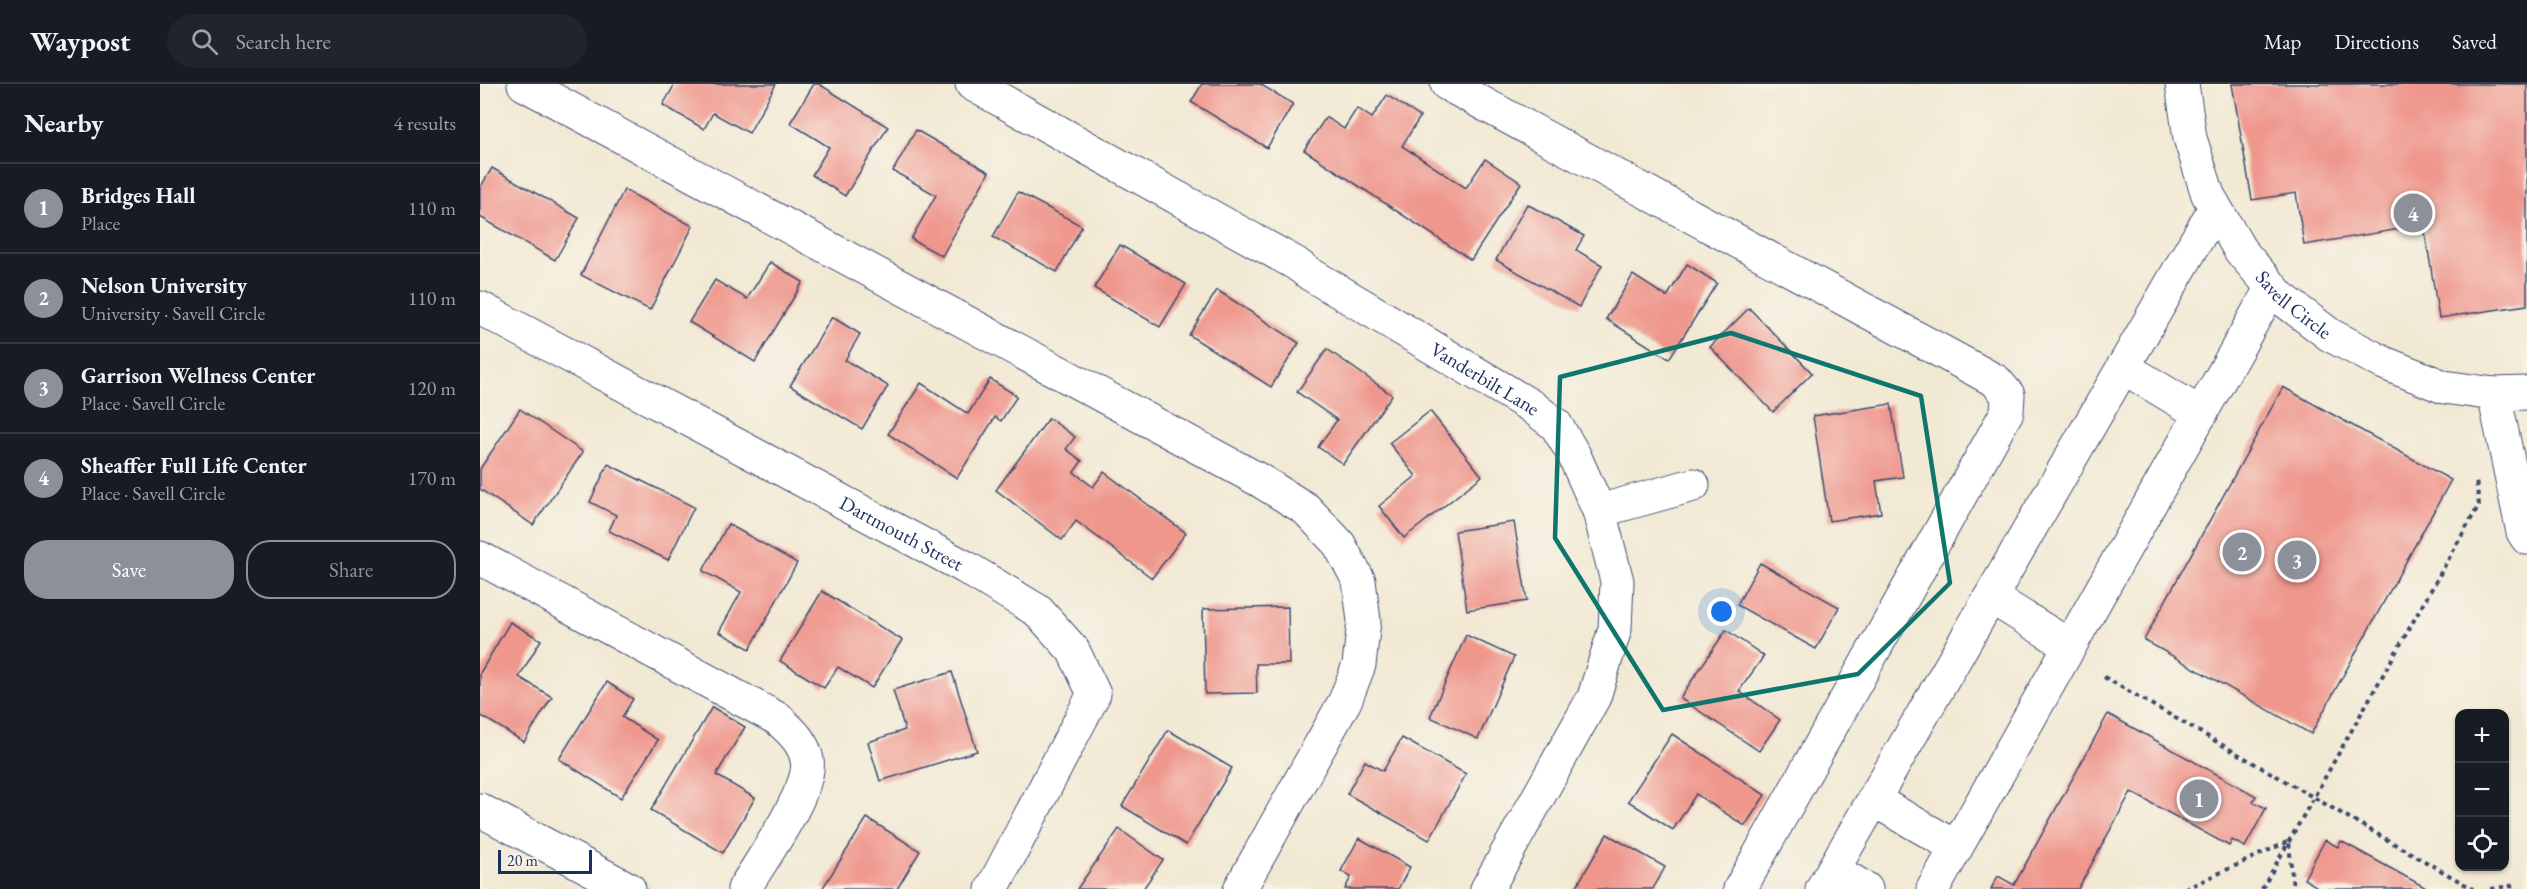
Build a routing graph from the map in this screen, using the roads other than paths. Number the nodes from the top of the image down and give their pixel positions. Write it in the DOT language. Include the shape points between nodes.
graph roads {
  1 [pos="525,84"];
  2 [pos="972,84"];
  3 [pos="1447,84"];
  4 [pos="2182,84"];
  5 [pos="2215,208"];
  6 [pos="2272,287"];
  7 [pos="480,308"];
  8 [pos="2123,367"];
  9 [pos="2527,393"];
  10 [pos="2494,394"];
  11 [pos="2201,414"];
  12 [pos="1693,485"];
  13 [pos="1599,511"];
  14 [pos="2527,538"];
  15 [pos="480,558"];
  16 [pos="1991,597"];
  17 [pos="2070,646"];
  18 [pos="1874,800"];
  19 [pos="480,810"];
  20 [pos="1956,847"];
  21 [pos="1828,880"];
  22 [pos="628,889"];
  23 [pos="744,889"];
  24 [pos="992,889"];
  25 [pos="1240,889"];
  26 [pos="1487,889"];
  27 [pos="1740,889"];
  28 [pos="1866,889"];
  29 [pos="1933,889"];
  1 -- 25 [label="street" via="1259,480 1306,509 1339,544 1359,581 1364,621 1359,665 1344,701"];
  2 -- 13 [label="street, Vanderbilt Lane" via="1294,263 1532,406 1556,425"];
  3 -- 27 [label="street" via="1996,381 2008,395 2007,412"];
  4 -- 5 [label="street, Savell Circle" via="2190,138"];
  5 -- 6 [label="street, Savell Circle" via="2240,250"];
  5 -- 8 [label="street"];
  6 -- 10 [label="street, Savell Circle" via="2330,335 2384,363 2444,387"];
  6 -- 11 [label="street"];
  7 -- 24 [label="street, Dartmouth Street" via="965,567 1038,611 1073,650 1094,694"];
  8 -- 11 [label="street"];
  8 -- 16 [label="street"];
  9 -- 10 [label="street, Savell Circle"];
  10 -- 14 [label="street"];
  11 -- 17 [label="street"];
  12 -- 13 [label="street"];
  13 -- 26 [label="street, Vanderbilt Lane" via="1617,581 1615,629 1594,697"];
  15 -- 23 [label="street" via="777,719 796,735 807,760 806,780"];
  16 -- 17 [label="street"];
  16 -- 18 [label="street"];
  17 -- 20 [label="street"];
  18 -- 20 [label="street"];
  18 -- 21 [label="street"];
  19 -- 22 [label="street"];
  20 -- 29 [label="street"];
  21 -- 28 [label="street"];
}
